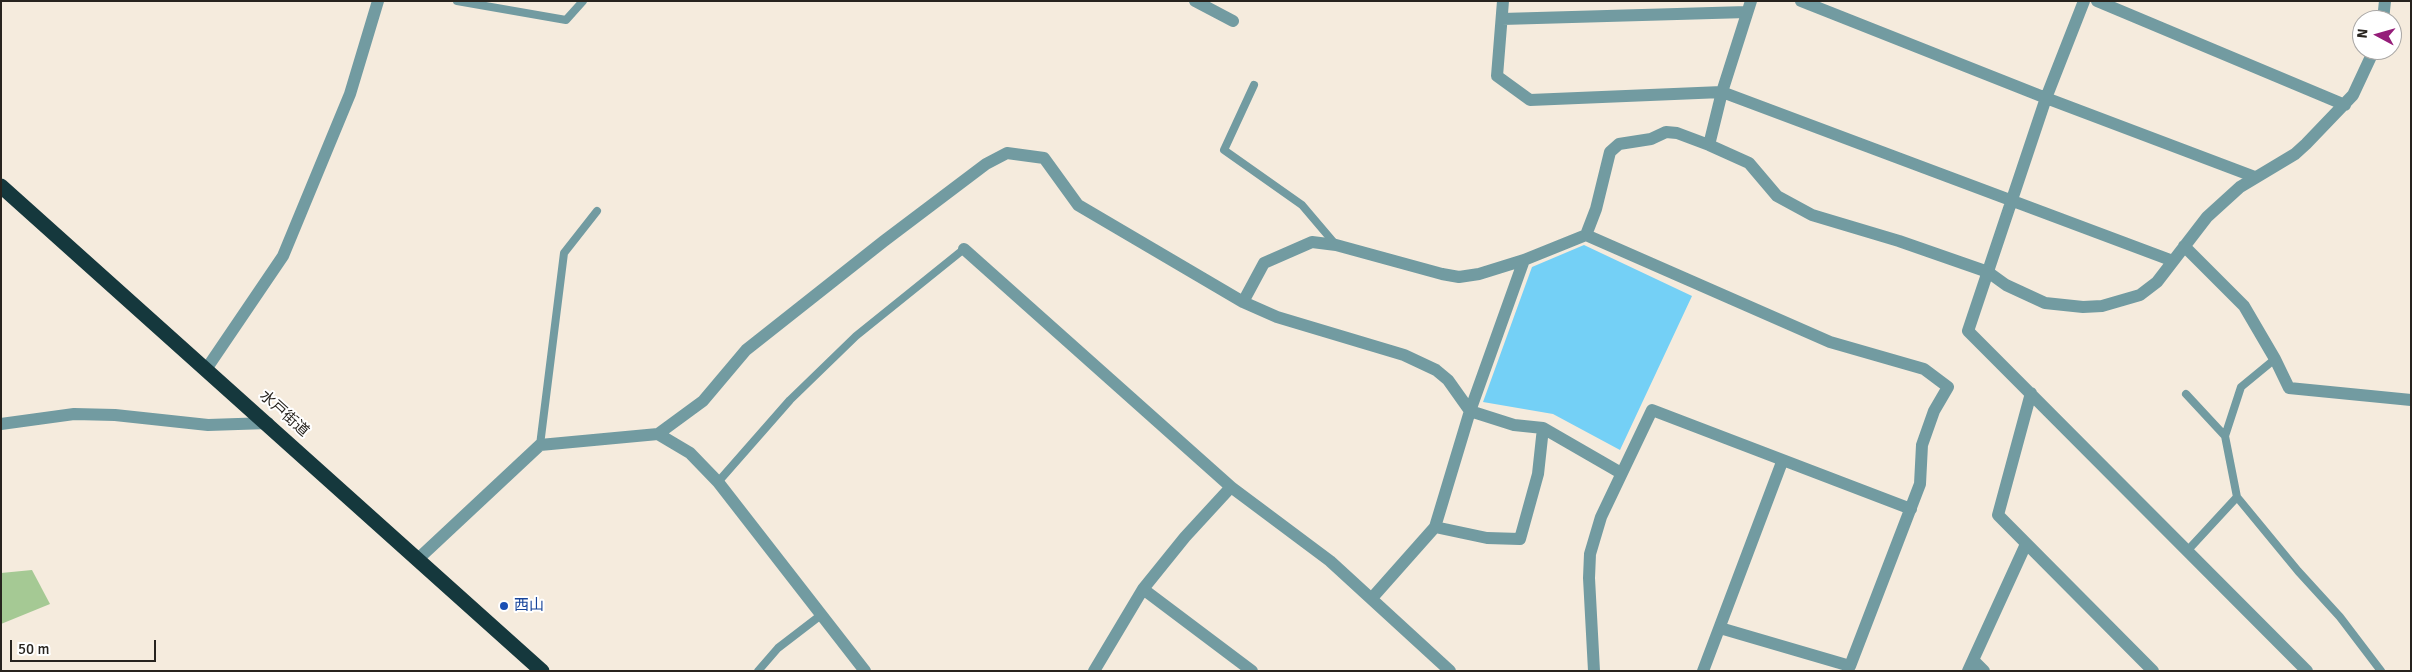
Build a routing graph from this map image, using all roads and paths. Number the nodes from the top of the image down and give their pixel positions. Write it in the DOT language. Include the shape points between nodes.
graph roads {
  1 [pos="378,1"];
  2 [pos="457,1"];
  3 [pos="583,1"];
  4 [pos="1195,1"];
  5 [pos="1503,1"];
  6 [pos="1801,1"];
  7 [pos="2084,1"];
  8 [pos="2097,1"];
  9 [pos="1749,7"];
  10 [pos="1502,19"];
  11 [pos="1233,21"];
  12 [pos="2369,60"];
  13 [pos="1254,85"];
  14 [pos="1722,92"];
  15 [pos="2046,98"];
  16 [pos="2345,105"];
  17 [pos="1709,144"];
  18 [pos="2255,177"];
  19 [pos="1,186"];
  20 [pos="2011,200"];
  21 [pos="597,211"];
  22 [pos="1586,235"];
  23 [pos="1336,245"];
  24 [pos="2184,246"];
  25 [pos="964,249"];
  26 [pos="1524,260"];
  27 [pos="2173,261"];
  28 [pos="1988,272"];
  29 [pos="1243,302"];
  30 [pos="2275,359"];
  31 [pos="207,368"];
  32 [pos="2031,393"];
  33 [pos="2186,394"];
  34 [pos="2411,400"];
  35 [pos="1470,412"];
  36 [pos="268,423"];
  37 [pos="1,424"];
  38 [pos="1543,428"];
  39 [pos="658,434"];
  40 [pos="2225,436"];
  41 [pos="540,445"];
  42 [pos="1782,462"];
  43 [pos="1621,473"];
  44 [pos="718,482"];
  45 [pos="1231,487"];
  46 [pos="2237,497"];
  47 [pos="1911,509"];
  48 [pos="1434,527"];
  49 [pos="2026,544"];
  50 [pos="2188,550"];
  51 [pos="418,559"];
  52 [pos="1143,589"];
  53 [pos="1372,598"];
  54 [pos="821,615"];
  55 [pos="1720,628"];
  56 [pos="1970,665"];
  57 [pos="542,671"];
  58 [pos="758,671"];
  59 [pos="865,671"];
  60 [pos="1094,671"];
  61 [pos="1252,671"];
  62 [pos="1450,671"];
  63 [pos="1594,671"];
  64 [pos="1702,671"];
  65 [pos="1984,671"];
  66 [pos="2153,671"];
  67 [pos="2307,671"];
  68 [pos="2381,671"];
  1 -- 31 [label="street" via="350,94 283,256"];
  2 -- 3 [label="lane" via="566,20"];
  4 -- 11 [label="street"];
  5 -- 10 [label="street"];
  6 -- 15 [label="street"];
  7 -- 15 [label="street"];
  8 -- 16 [label="street"];
  9 -- 10 [label="street"];
  9 -- 14 [label="street"];
  10 -- 14 [label="street" via="1497,76 1530,100"];
  12 -- 16 [label="street"];
  13 -- 23 [label="lane" via="1224,150 1302,205"];
  14 -- 17 [label="street"];
  14 -- 20 [label="street"];
  15 -- 18 [label="street"];
  15 -- 20 [label="street"];
  16 -- 18 [label="street" via="2295,154"];
  17 -- 22 [label="street" via="1666,132 1651,139 1619,144 1610,152"];
  17 -- 28 [label="street" via="1749,164 1777,196 1812,215"];
  18 -- 24 [label="street" via="2207,217"];
  19 -- 31 [label="highway, 水戸街道"];
  20 -- 27 [label="street"];
  20 -- 28 [label="street"];
  21 -- 41 [label="lane" via="564,253"];
  22 -- 26 [label="street"];
  22 -- 47 [label="street" via="1830,342 1924,369 1948,387 1934,411 1922,445 1920,484"];
  23 -- 26 [label="street" via="1459,277"];
  23 -- 29 [label="street" via="1312,242 1264,263"];
  24 -- 27 [label="street"];
  24 -- 30 [label="street" via="2244,306"];
  25 -- 44 [label="lane" via="856,336 790,400"];
  25 -- 45 [label="street"];
  26 -- 35 [label="street"];
  27 -- 28 [label="street" via="2157,282 2140,295 2102,306 2046,303 2006,285"];
  28 -- 32 [label="street" via="1968,331"];
  29 -- 35 [label="street" via="1277,317 1404,355 1436,370 1448,380"];
  29 -- 39 [label="street" via="1078,205 1044,158 1008,153 986,164 746,350 703,401"];
  30 -- 34 [label="street" via="2289,388"];
  30 -- 40 [label="lane" via="2241,387"];
  31 -- 36 [label="highway, 水戸街道"];
  32 -- 49 [label="street" via="1998,515"];
  32 -- 50 [label="street"];
  33 -- 40 [label="lane"];
  35 -- 38 [label="street" via="1514,425"];
  35 -- 48 [label="street"];
  36 -- 37 [label="street" via="208,426 74,414"];
  36 -- 51 [label="highway, 水戸街道"];
  38 -- 43 [label="street"];
  38 -- 48 [label="street" via="1538,474 1520,539 1487,538"];
  39 -- 41 [label="street"];
  39 -- 44 [label="street" via="690,454"];
  40 -- 46 [label="lane"];
  41 -- 51 [label="street"];
  42 -- 43 [label="street" via="1652,410"];
  42 -- 47 [label="street"];
  42 -- 55 [label="street"];
  43 -- 63 [label="street" via="1601,517 1590,554"];
  44 -- 54 [label="street"];
  45 -- 52 [label="street"];
  45 -- 53 [label="street" via="1330,561"];
  46 -- 50 [label="lane"];
  46 -- 68 [label="lane" via="2340,617"];
  47 -- 55 [label="street" via="1850,666"];
  48 -- 53 [label="street"];
  49 -- 56 [label="street"];
  49 -- 66 [label="street"];
  50 -- 67 [label="street"];
  51 -- 57 [label="highway, 水戸街道"];
  52 -- 60 [label="street"];
  52 -- 61 [label="street"];
  53 -- 62 [label="street"];
  54 -- 58 [label="lane" via="778,648"];
  54 -- 59 [label="street"];
  55 -- 64 [label="street"];
  56 -- 65 [label="street"];
}
